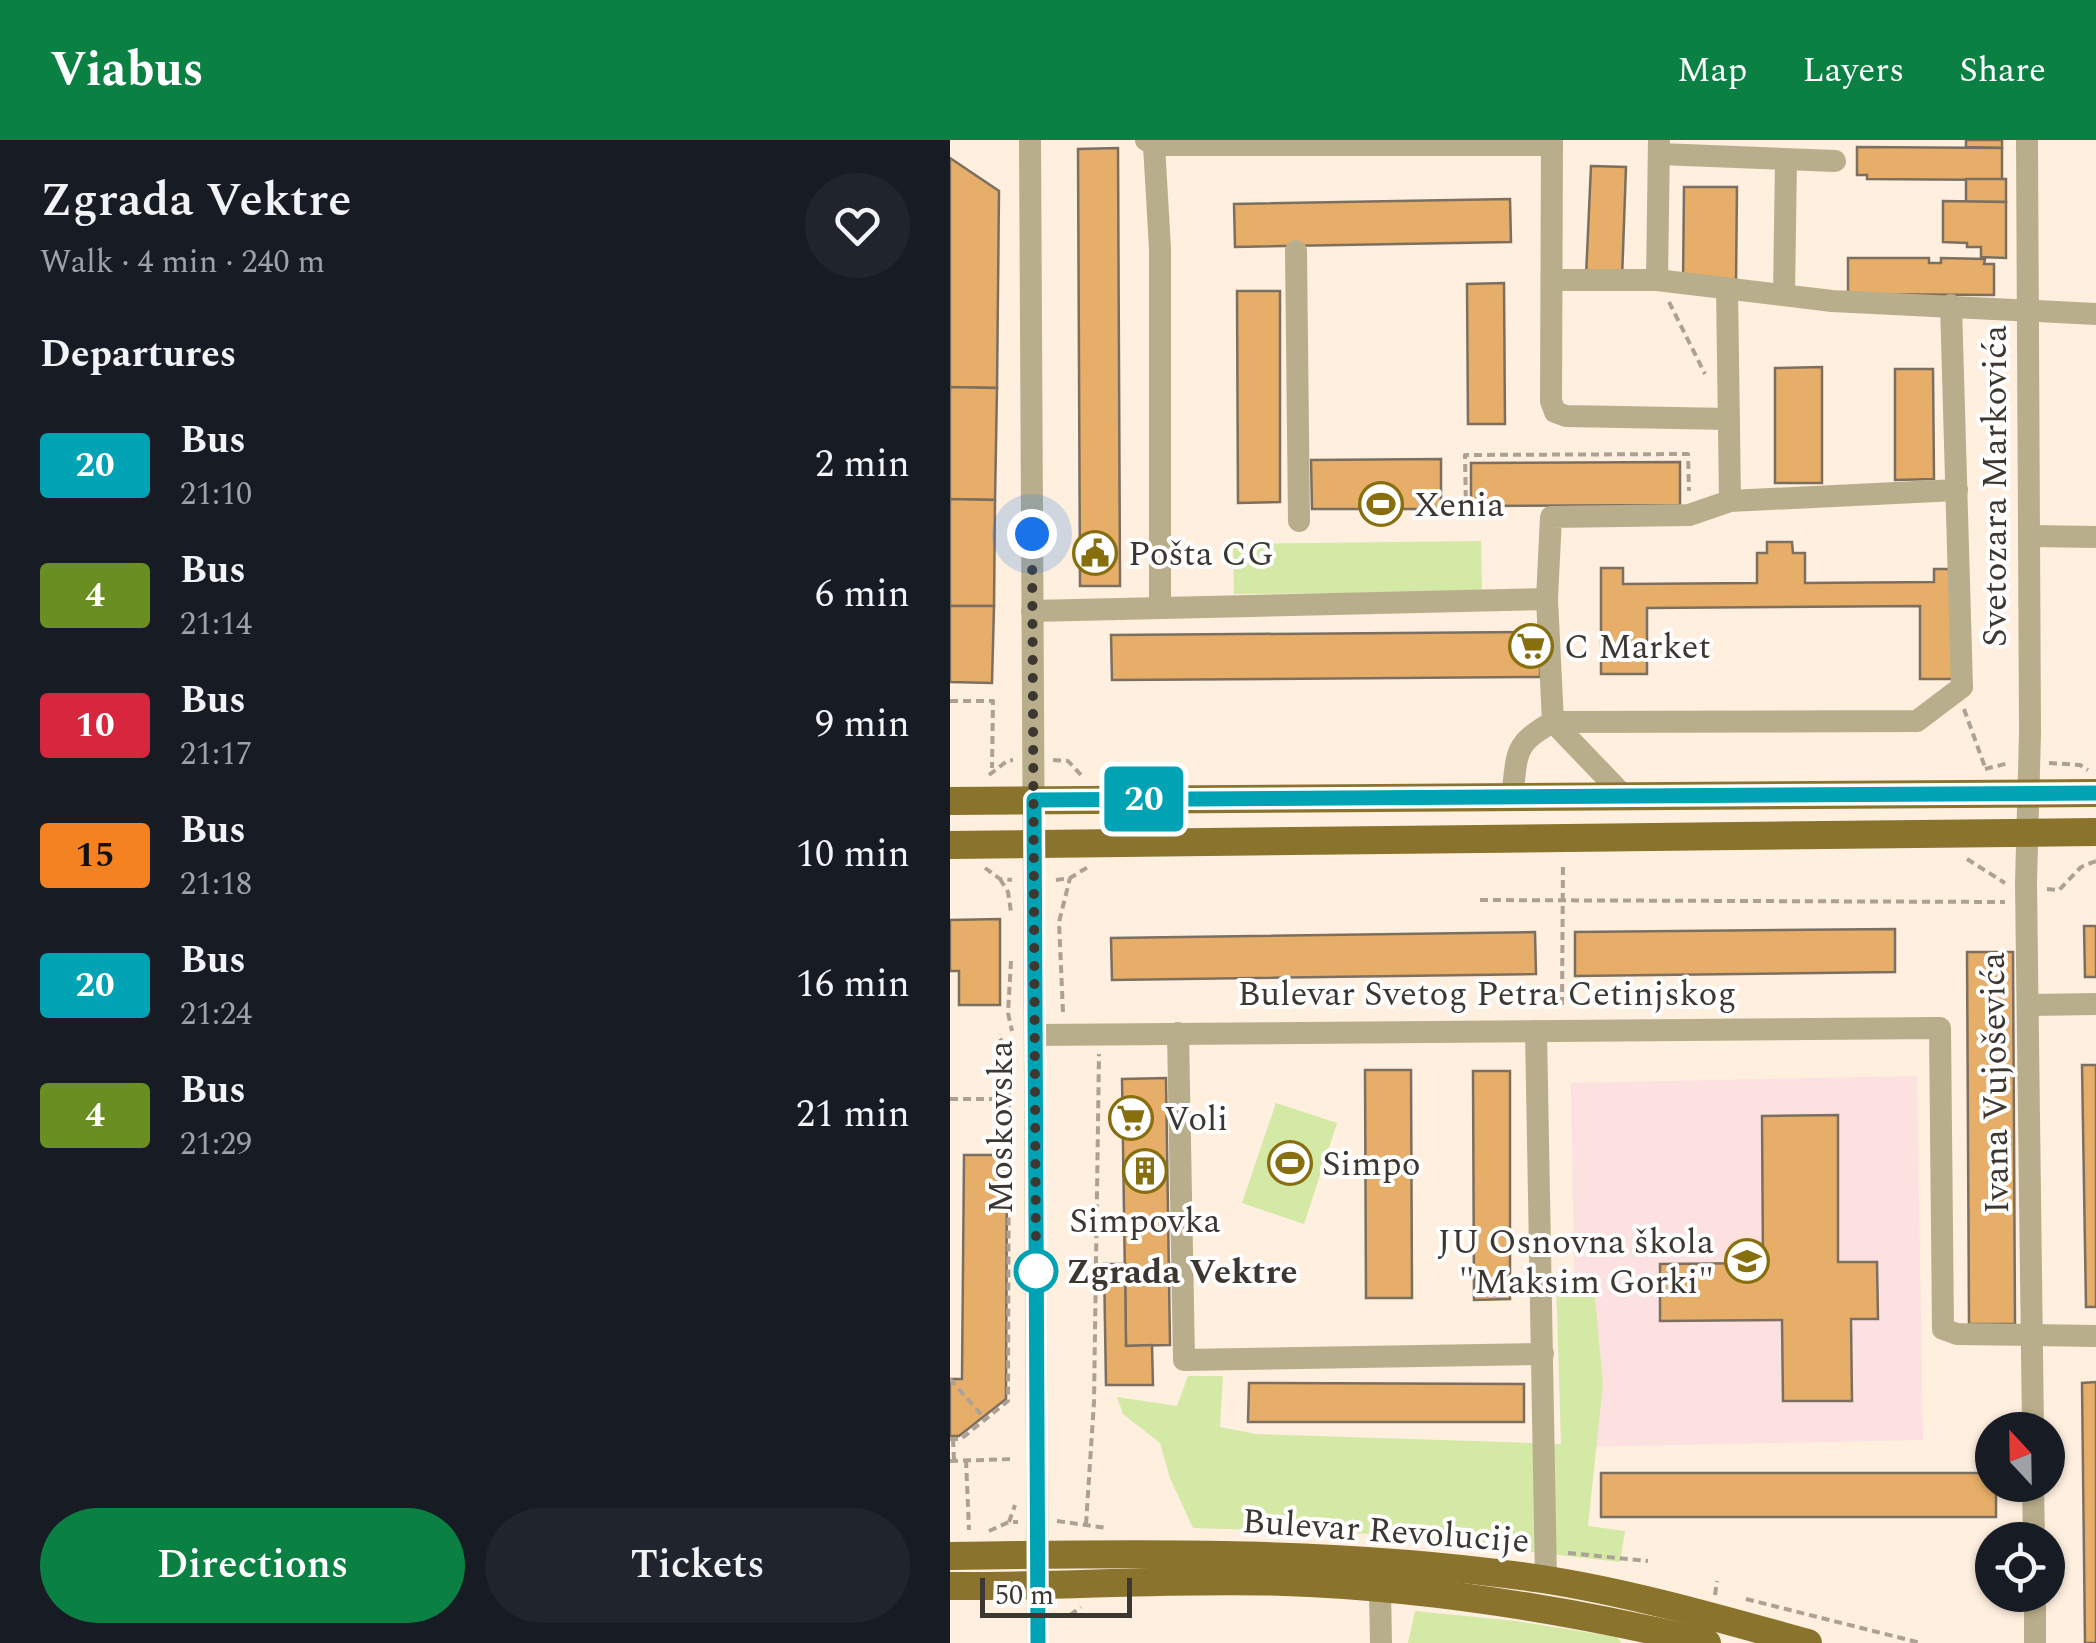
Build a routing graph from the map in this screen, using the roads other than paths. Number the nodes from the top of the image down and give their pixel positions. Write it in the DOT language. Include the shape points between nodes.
graph roads {
  1 [pos="1030,140"];
  2 [pos="2027,140"];
  3 [pos="1552,142"];
  4 [pos="1150,143"];
  5 [pos="1660,147"];
  6 [pos="1786,160"];
  7 [pos="1835,161"];
  8 [pos="1296,252"];
  9 [pos="1553,280"];
  10 [pos="1658,280"];
  11 [pos="1726,288"];
  12 [pos="1784,295"];
  13 [pos="1952,305"];
  14 [pos="2028,311"];
  15 [pos="2096,314"];
  16 [pos="1728,420"];
  17 [pos="1957,490"];
  18 [pos="1730,500"];
  19 [pos="1299,520"];
  20 [pos="2030,536"];
  21 [pos="2096,537"];
  22 [pos="1547,599"];
  23 [pos="1160,607"];
  24 [pos="1032,611"];
  25 [pos="1553,722"];
  26 [pos="2028,792"];
  27 [pos="2096,792"];
  28 [pos="1512,796"];
  29 [pos="1626,798"];
  30 [pos="1034,800"];
  31 [pos="950,801"];
  32 [pos="2026,831"];
  33 [pos="2096,832"];
  34 [pos="1034,842"];
  35 [pos="950,844"];
  36 [pos="2096,1004"];
  37 [pos="2029,1005"];
  38 [pos="1940,1028"];
  39 [pos="1536,1030"];
  40 [pos="1178,1033"];
  41 [pos="1034,1035"];
  42 [pos="2032,1335"];
  43 [pos="2096,1336"];
  44 [pos="1543,1354"];
  45 [pos="2032,1412"];
  46 [pos="950,1556"];
  47 [pos="1036,1556"];
  48 [pos="1546,1580"];
  49 [pos="1037,1585"];
  50 [pos="950,1586"];
  51 [pos="1380,1590"];
  52 [pos="2035,1612"];
  53 [pos="1038,1643"];
  54 [pos="1381,1643"];
  55 [pos="1707,1643"];
  56 [pos="1808,1643"];
  57 [pos="2035,1643"];
  1 -- 24 [label="street, Moskovska"];
  2 -- 14 [label="street, Svetozara Markovića"];
  3 -- 4 [label="street"];
  3 -- 9 [label="street"];
  4 -- 23 [label="street" via="1160,249"];
  5 -- 6 [label="street"];
  5 -- 10 [label="street"];
  6 -- 7 [label="street"];
  6 -- 12 [label="street"];
  8 -- 19 [label="street"];
  9 -- 10 [label="street"];
  9 -- 16 [label="street" via="1556,412"];
  10 -- 11 [label="street"];
  11 -- 12 [label="street"];
  11 -- 16 [label="street"];
  12 -- 13 [label="street"];
  13 -- 14 [label="street"];
  13 -- 17 [label="street, Svetozara Markovića"];
  14 -- 15 [label="street"];
  14 -- 20 [label="street, Svetozara Markovića"];
  16 -- 18 [label="street"];
  17 -- 18 [label="street"];
  17 -- 25 [label="street, Svetozara Markovića" via="1959,689 1917,721"];
  18 -- 22 [label="street" via="1689,516 1551,517"];
  20 -- 21 [label="street"];
  20 -- 26 [label="street, Svetozara Markovića"];
  22 -- 23 [label="street"];
  22 -- 25 [label="street"];
  23 -- 24 [label="street"];
  24 -- 30 [label="street, Moskovska"];
  25 -- 28 [label="street" via="1520,745"];
  25 -- 29 [label="street"];
  26 -- 27 [label="main road"];
  26 -- 29 [label="main road"];
  26 -- 32 [label="street, Svetozara Markovića"];
  28 -- 29 [label="main road"];
  28 -- 30 [label="main road"];
  30 -- 31 [label="main road"];
  30 -- 34 [label="street, Moskovska"];
  32 -- 33 [label="main road"];
  32 -- 34 [label="main road"];
  32 -- 37 [label="street, Ivana Vujoševića"];
  34 -- 35 [label="main road"];
  34 -- 41 [label="street, Moskovska"];
  36 -- 37 [label="street"];
  37 -- 42 [label="street, Ivana Vujoševića"];
  38 -- 39 [label="street, Bulevar Svetog Petra Cetinjskog"];
  38 -- 42 [label="street, Ivana Vujoševića" via="1942,1326 1950,1333"];
  39 -- 40 [label="street, Bulevar Svetog Petra Cetinjskog"];
  39 -- 44 [label="street"];
  40 -- 41 [label="street, Bulevar Svetog Petra Cetinjskog"];
  40 -- 44 [label="street" via="1184,1360"];
  41 -- 47 [label="street, Moskovska"];
  42 -- 43 [label="street, Ivana Vujoševića"];
  42 -- 45 [label="street, Ivana Vujoševića"];
  44 -- 48 [label="street"];
  46 -- 47 [label="main road, Bulevar Revolucije"];
  47 -- 48 [label="main road, Bulevar Revolucije" via="1304,1556"];
  47 -- 49 [label="street, Moskovska"];
  48 -- 56 [label="main road, Bulevar Revolucije"];
  49 -- 50 [label="main road, Bulevar Revolucije"];
  49 -- 51 [label="main road, Bulevar Revolucije" via="1282,1582"];
  49 -- 53 [label="street, Moskovska"];
  51 -- 54 [label="street"];
  51 -- 55 [label="main road, Bulevar Revolucije" via="1565,1614"];
  52 -- 57 [label="street"];
}
